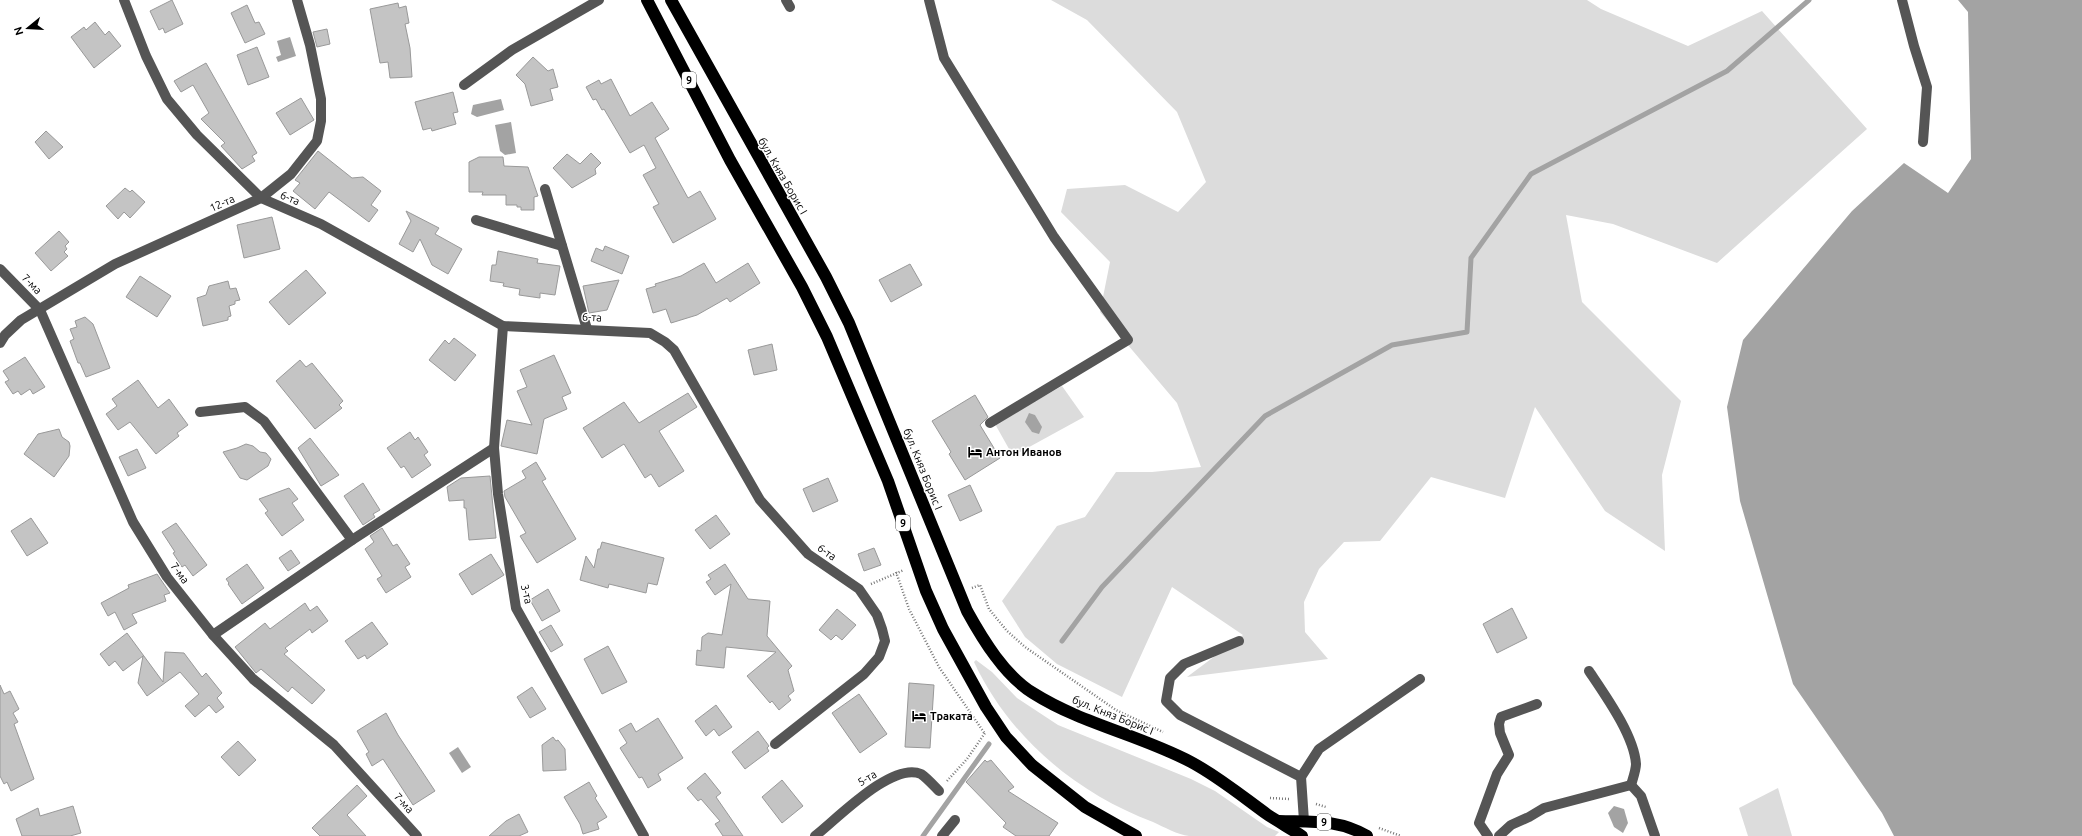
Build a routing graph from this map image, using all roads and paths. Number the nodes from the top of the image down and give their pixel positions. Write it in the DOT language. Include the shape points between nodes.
graph roads {
  1 [pos="124,0"];
  2 [pos="297,0"];
  3 [pos="599,0"];
  4 [pos="647,0"];
  5 [pos="671,0"];
  6 [pos="930,0"];
  7 [pos="1902,0"];
  8 [pos="464,85"];
  9 [pos="1923,142"];
  10 [pos="545,189"];
  11 [pos="261,198"];
  12 [pos="476,220"];
  13 [pos="562,246"];
  14 [pos="0,269"];
  15 [pos="40,310"];
  16 [pos="503,326"];
  17 [pos="586,329"];
  18 [pos="0,342"];
  19 [pos="200,412"];
  20 [pos="990,423"];
  21 [pos="494,448"];
  22 [pos="352,540"];
  23 [pos="918,567"];
  24 [pos="896,572"];
  25 [pos="980,585"];
  26 [pos="858,590"];
  27 [pos="213,635"];
  28 [pos="1239,641"];
  29 [pos="1590,671"];
  30 [pos="1420,679"];
  31 [pos="1537,704"];
  32 [pos="986,707"];
  33 [pos="985,734"];
  34 [pos="1168,734"];
  35 [pos="776,744"];
  36 [pos="1301,777"];
  37 [pos="1631,785"];
  38 [pos="939,791"];
  39 [pos="1266,798"];
  40 [pos="1302,800"];
  41 [pos="955,820"];
  42 [pos="1279,821"];
  43 [pos="1304,821"];
  44 [pos="417,836"];
  45 [pos="644,836"];
  46 [pos="815,836"];
  47 [pos="942,836"];
  48 [pos="1136,836"];
  49 [pos="1302,836"];
  50 [pos="1367,836"];
  51 [pos="1488,836"];
  52 [pos="1499,836"];
  53 [pos="1655,836"];
  1 -- 11 [label="street, 6-та" via="146,56 167,99 198,135"];
  2 -- 11 [label="street, 12-та" via="322,99 321,121 317,141 291,174"];
  3 -- 8 [label="street" via="512,50"];
  4 -- 23 [label="highway, 9" via="730,160 802,287 827,337 888,481"];
  5 -- 42 [label="highway, бул. Княз Борис I / 9" via="826,277 849,323 967,611 991,650 1032,693 1191,762 1217,777"];
  6 -- 20 [label="street" via="944,58 1054,237 1128,340"];
  7 -- 9 [label="street" via="1928,88"];
  10 -- 13 [label="street"];
  11 -- 15 [label="street, 12-та" via="115,264"];
  11 -- 16 [label="street, 6-та" via="321,224"];
  12 -- 13 [label="street"];
  13 -- 17 [label="street"];
  14 -- 15 [label="street, 7-ма"];
  15 -- 18 [label="street, 12-та" via="21,320"];
  15 -- 27 [label="street, 7-ма" via="133,522 167,577"];
  16 -- 17 [label="street, 6-та"];
  16 -- 21 [label="street, 3-та"];
  17 -- 26 [label="street, 6-та" via="650,333 674,350 760,500 808,554"];
  19 -- 22 [label="street" via="244,407 264,421"];
  21 -- 22 [label="street"];
  21 -- 45 [label="street, 3-та" via="498,494 516,608"];
  22 -- 27 [label="street"];
  23 -- 24 [label="path"];
  23 -- 32 [label="highway, 9" via="943,629"];
  24 -- 26 [label="path"];
  24 -- 33 [label="path" via="909,609 939,667"];
  25 -- 34 [label="path" via="989,609 1007,631 1025,647 1116,710"];
  26 -- 35 [label="street, 6-та" via="877,615 882,629 885,641 879,657 864,674"];
  27 -- 44 [label="street, 7-ма" via="252,679 334,745"];
  28 -- 36 [label="street" via="1184,664 1170,678 1166,701 1180,715"];
  29 -- 37 [label="street" via="1617,714 1633,749 1636,765"];
  30 -- 36 [label="street" via="1319,749"];
  31 -- 51 [label="street" via="1501,717 1498,724 1509,756 1497,774 1479,823"];
  32 -- 33 [label="path"];
  32 -- 48 [label="highway, 9" via="1006,737 1032,765 1085,807"];
  33 -- 38 [label="path"];
  36 -- 40 [label="street"];
  37 -- 52 [label="street" via="1544,808 1511,825"];
  37 -- 53 [label="street" via="1641,796"];
  38 -- 46 [label="street, 5-та" via="921,774 910,772 886,781 855,799"];
  39 -- 40 [label="path"];
  40 -- 43 [label="street"];
  41 -- 47 [label="street"];
  42 -- 43 [label="highway, 9"];
  42 -- 49 [label="highway, 9"];
  43 -- 50 [label="highway, 9" via="1339,824"];
}
